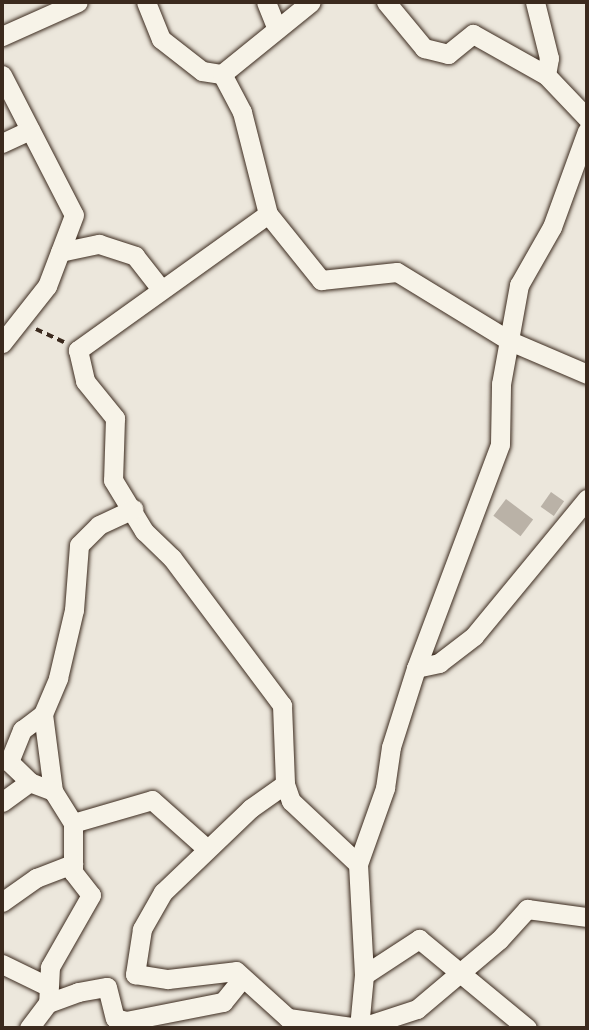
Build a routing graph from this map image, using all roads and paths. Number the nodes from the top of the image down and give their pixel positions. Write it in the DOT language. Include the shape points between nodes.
graph roads {
  1 [pos="78,2"];
  2 [pos="146,2"];
  3 [pos="266,2"];
  4 [pos="311,2"];
  5 [pos="386,2"];
  6 [pos="535,2"];
  7 [pos="277,29"];
  8 [pos="2,36"];
  9 [pos="222,74"];
  10 [pos="2,75"];
  11 [pos="546,75"];
  12 [pos="587,118"];
  13 [pos="30,130"];
  14 [pos="587,131"];
  15 [pos="2,143"];
  16 [pos="268,214"];
  17 [pos="60,252"];
  18 [pos="160,289"];
  19 [pos="21,323"];
  20 [pos="510,341"];
  21 [pos="2,343"];
  22 [pos="78,350"];
  23 [pos="587,374"];
  24 [pos="587,499"];
  25 [pos="133,509"];
  26 [pos="416,668"];
  27 [pos="43,714"];
  28 [pos="30,782"];
  29 [pos="285,784"];
  30 [pos="53,790"];
  31 [pos="2,802"];
  32 [pos="73,823"];
  33 [pos="206,848"];
  34 [pos="73,864"];
  35 [pos="358,864"];
  36 [pos="2,902"];
  37 [pos="587,917"];
  38 [pos="2,964"];
  39 [pos="364,975"];
  40 [pos="457,975"];
  41 [pos="241,980"];
  42 [pos="47,994"];
  43 [pos="29,1028"];
  44 [pos="359,1028"];
  45 [pos="527,1028"];
  1 -- 8 [label="street"];
  2 -- 9 [label="street" via="161,39 202,71"];
  3 -- 7 [label="street"];
  4 -- 7 [label="street"];
  5 -- 11 [label="street" via="424,48 448,54 473,34"];
  6 -- 11 [label="street" via="549,58"];
  7 -- 9 [label="street"];
  9 -- 16 [label="street" via="242,112"];
  10 -- 13 [label="street"];
  11 -- 12 [label="street"];
  13 -- 15 [label="street"];
  13 -- 17 [label="street" via="74,215"];
  14 -- 20 [label="street" via="552,228 519,285"];
  16 -- 18 [label="street"];
  16 -- 20 [label="street" via="321,280 397,272"];
  17 -- 18 [label="street" via="99,244 135,256"];
  17 -- 19 [label="street" via="47,286"];
  18 -- 22 [label="street"];
  19 -- 21 [label="street"];
  19 -- 22 [label="path"];
  20 -- 23 [label="street"];
  20 -- 26 [label="street" via="500,384 500,444"];
  22 -- 25 [label="street" via="85,381 115,418 113,480"];
  24 -- 26 [label="street" via="474,636 439,663"];
  25 -- 27 [label="street" via="99,525 79,545 75,610"];
  25 -- 29 [label="street" via="144,531 172,558 282,705"];
  26 -- 35 [label="street" via="391,747 385,788"];
  27 -- 28 [label="street" via="22,730 9,762"];
  27 -- 30 [label="street"];
  28 -- 30 [label="street"];
  28 -- 31 [label="street"];
  29 -- 33 [label="street"];
  29 -- 35 [label="street" via="291,801"];
  30 -- 32 [label="street"];
  32 -- 33 [label="street" via="152,800"];
  32 -- 34 [label="street"];
  33 -- 41 [label="street" via="163,892 142,929 135,974 168,979 236,971"];
  34 -- 36 [label="street" via="36,878"];
  34 -- 42 [label="street" via="91,895 50,967"];
  35 -- 39 [label="street"];
  37 -- 40 [label="street" via="527,909"];
  38 -- 42 [label="street"];
  39 -- 40 [label="street" via="419,939"];
  39 -- 44 [label="street"];
  40 -- 44 [label="street" via="417,1009"];
  40 -- 45 [label="street"];
  41 -- 42 [label="street" via="223,1002 126,1021 116,1018 107,987"];
  41 -- 44 [label="street" via="288,1018"];
  42 -- 43 [label="street"];
}
